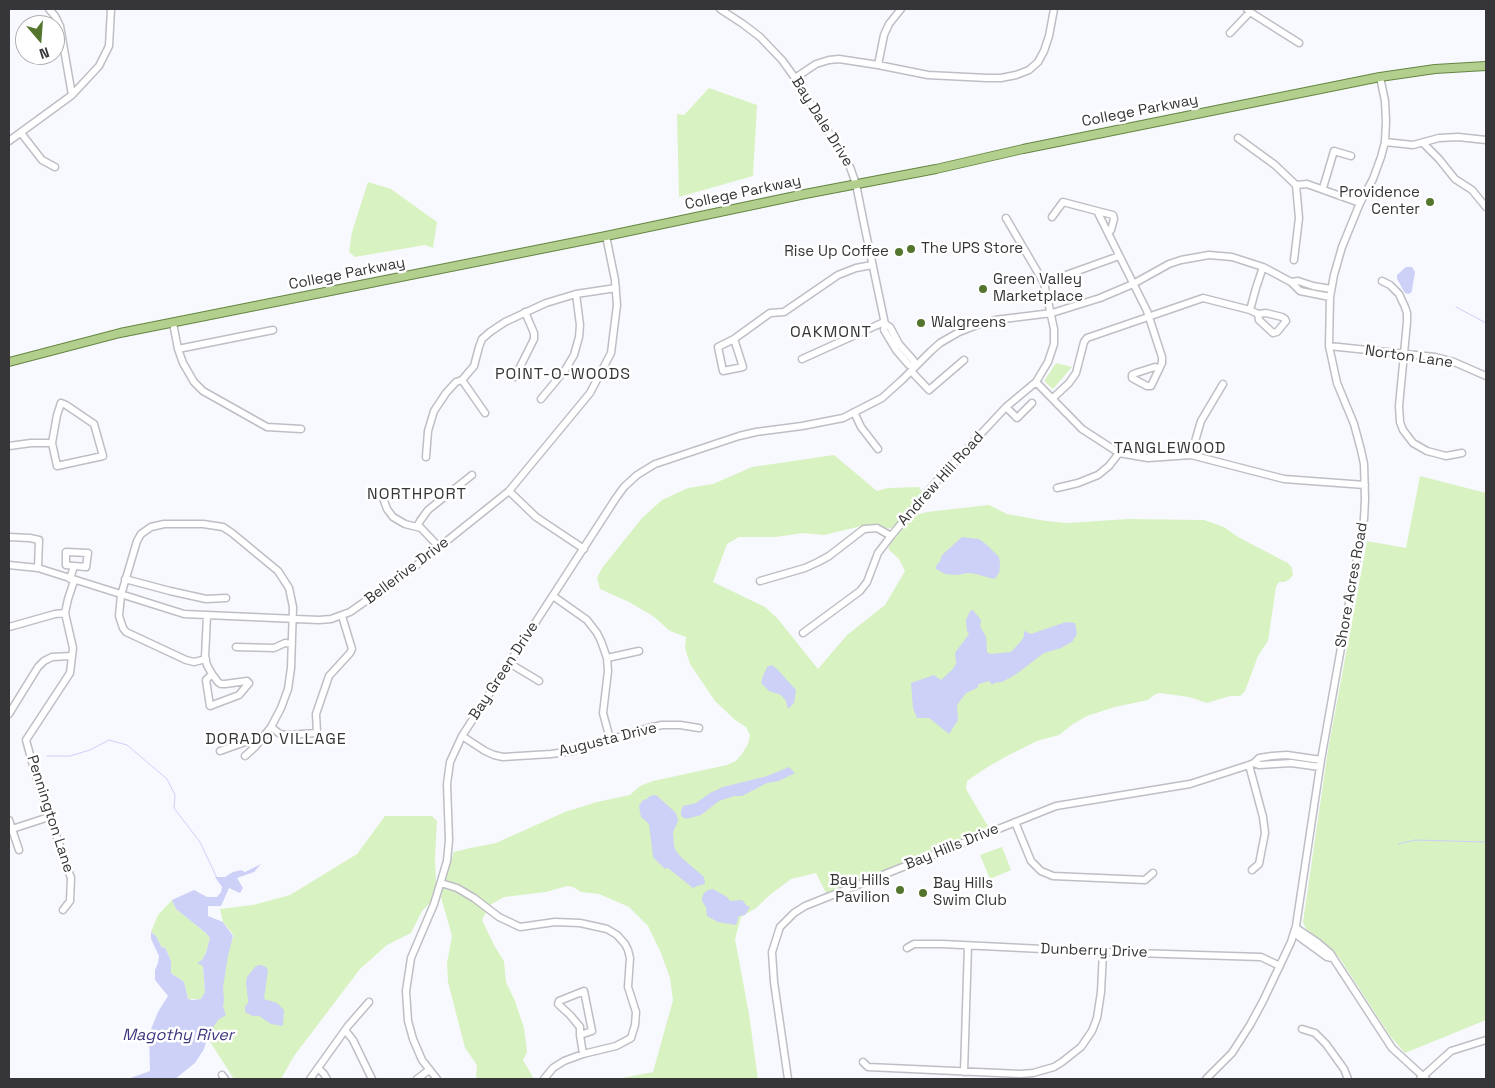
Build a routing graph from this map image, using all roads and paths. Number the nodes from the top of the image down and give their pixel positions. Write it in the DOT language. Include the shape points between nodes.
graph roads {
  1 [pos="49,9"];
  2 [pos="111,9"];
  3 [pos="720,9"];
  4 [pos="902,9"];
  5 [pos="1054,9"];
  6 [pos="1249,10"];
  7 [pos="1230,33"];
  8 [pos="1299,43"];
  9 [pos="878,65"];
  10 [pos="1486,66"];
  11 [pos="1380,77"];
  12 [pos="795,78"];
  13 [pos="72,95"];
  14 [pos="21,133"];
  15 [pos="1238,138"];
  16 [pos="1486,140"];
  17 [pos="9,141"];
  18 [pos="1385,142"];
  19 [pos="1424,144"];
  20 [pos="1351,156"];
  21 [pos="55,167"];
  22 [pos="856,184"];
  23 [pos="1296,185"];
  24 [pos="1322,188"];
  25 [pos="1360,204"];
  26 [pos="1486,207"];
  27 [pos="1097,212"];
  28 [pos="1052,217"];
  29 [pos="1006,218"];
  30 [pos="1108,233"];
  31 [pos="606,236"];
  32 [pos="1119,256"];
  33 [pos="1294,260"];
  34 [pos="872,265"];
  35 [pos="1263,268"];
  36 [pos="1382,281"];
  37 [pos="1291,282"];
  38 [pos="1044,283"];
  39 [pos="1133,284"];
  40 [pos="616,288"];
  41 [pos="1331,288"];
  42 [pos="576,294"];
  43 [pos="1330,297"];
  44 [pos="1250,310"];
  45 [pos="524,312"];
  46 [pos="1052,313"];
  47 [pos="1258,314"];
  48 [pos="1149,317"];
  49 [pos="173,323"];
  50 [pos="884,323"];
  51 [pos="273,330"];
  52 [pos="734,339"];
  53 [pos="1329,346"];
  54 [pos="178,349"];
  55 [pos="1404,354"];
  56 [pos="802,359"];
  57 [pos="964,360"];
  58 [pos="9,362"];
  59 [pos="913,369"];
  60 [pos="1159,369"];
  61 [pos="1486,376"];
  62 [pos="515,377"];
  63 [pos="462,380"];
  64 [pos="1036,382"];
  65 [pos="1223,384"];
  66 [pos="1053,398"];
  67 [pos="541,399"];
  68 [pos="1032,403"];
  69 [pos="1006,407"];
  70 [pos="854,412"];
  71 [pos="484,413"];
  72 [pos="301,429"];
  73 [pos="52,443"];
  74 [pos="9,446"];
  75 [pos="878,449"];
  76 [pos="1119,453"];
  77 [pos="1462,453"];
  78 [pos="1191,455"];
  79 [pos="426,457"];
  80 [pos="472,475"];
  81 [pos="1365,485"];
  82 [pos="1057,488"];
  83 [pos="509,491"];
  84 [pos="383,498"];
  85 [pos="417,527"];
  86 [pos="891,536"];
  87 [pos="9,537"];
  88 [pos="439,548"];
  89 [pos="584,549"];
  90 [pos="9,565"];
  91 [pos="74,566"];
  92 [pos="38,568"];
  93 [pos="125,579"];
  94 [pos="72,580"];
  95 [pos="760,581"];
  96 [pos="120,595"];
  97 [pos="553,596"];
  98 [pos="226,598"];
  99 [pos="65,613"];
  100 [pos="207,616"];
  101 [pos="342,616"];
  102 [pos="293,620"];
  103 [pos="9,628"];
  104 [pos="803,633"];
  105 [pos="292,644"];
  106 [pos="236,647"];
  107 [pos="639,651"];
  108 [pos="71,656"];
  109 [pos="607,658"];
  110 [pos="206,659"];
  111 [pos="509,663"];
  112 [pos="212,674"];
  113 [pos="539,681"];
  114 [pos="9,714"];
  115 [pos="271,727"];
  116 [pos="699,728"];
  117 [pos="462,736"];
  118 [pos="610,739"];
  119 [pos="255,747"];
  120 [pos="220,751"];
  121 [pos="245,756"];
  122 [pos="1321,760"];
  123 [pos="1252,764"];
  124 [pos="1320,767"];
  125 [pos="49,817"];
  126 [pos="9,820"];
  127 [pos="1015,822"];
  128 [pos="12,829"];
  129 [pos="19,850"];
  130 [pos="1252,870"];
  131 [pos="1153,873"];
  132 [pos="441,883"];
  133 [pos="63,910"];
  134 [pos="1295,930"];
  135 [pos="968,946"];
  136 [pos="908,948"];
  137 [pos="1103,952"];
  138 [pos="1280,966"];
  139 [pos="369,1002"];
  140 [pos="1302,1029"];
  141 [pos="345,1030"];
  142 [pos="580,1035"];
  143 [pos="1486,1040"];
  144 [pos="583,1054"];
  145 [pos="863,1062"];
  146 [pos="318,1068"];
  147 [pos="429,1070"];
  148 [pos="964,1072"];
  149 [pos="1423,1078"];
  150 [pos="310,1079"];
  151 [pos="327,1079"];
  152 [pos="372,1079"];
  153 [pos="417,1079"];
  154 [pos="437,1079"];
  155 [pos="544,1079"];
  156 [pos="788,1079"];
  157 [pos="1206,1079"];
  158 [pos="1348,1079"];
  1 -- 13 [label="street" via="60,26"];
  2 -- 13 [label="street" via="109,46 99,66"];
  3 -- 12 [label="street, Bay Dale Drive" via="772,48"];
  4 -- 9 [label="street" via="889,24"];
  5 -- 9 [label="street" via="1044,52 1038,62 1016,75 959,77"];
  6 -- 7 [label="street"];
  6 -- 8 [label="street"];
  9 -- 12 [label="street" via="829,60 816,64"];
  10 -- 11 [label="main road, College Parkway"];
  11 -- 18 [label="street, Shore Acres Road" via="1385,101"];
  11 -- 22 [label="main road, College Parkway"];
  12 -- 22 [label="street, Bay Dale Drive" via="850,167"];
  13 -- 14 [label="street"];
  14 -- 17 [label="street"];
  14 -- 21 [label="street" via="42,160"];
  15 -- 23 [label="street"];
  16 -- 19 [label="street" via="1439,138"];
  18 -- 19 [label="street"];
  18 -- 25 [label="street, Shore Acres Road" via="1373,179"];
  19 -- 26 [label="street"];
  20 -- 24 [label="street" via="1334,151"];
  22 -- 31 [label="main road, College Parkway"];
  22 -- 34 [label="street, Bay Dale Drive"];
  23 -- 24 [label="street"];
  23 -- 33 [label="street" via="1299,218"];
  24 -- 25 [label="street"];
  25 -- 41 [label="street, Shore Acres Road" via="1342,247"];
  27 -- 28 [label="street" via="1064,202"];
  27 -- 30 [label="street"];
  27 -- 30 [label="street" via="1113,215"];
  29 -- 38 [label="street, Andrew Hill Road"];
  30 -- 32 [label="street"];
  31 -- 40 [label="street, Bellerive Drive"];
  31 -- 49 [label="main road, College Parkway"];
  32 -- 38 [label="street"];
  32 -- 39 [label="street"];
  34 -- 50 [label="street, Bay Dale Drive"];
  34 -- 52 [label="street" via="830,279 784,312 770,313"];
  35 -- 37 [label="street, Bay Green Drive"];
  35 -- 39 [label="street, Bay Green Drive" via="1232,256 1201,256 1169,264"];
  35 -- 44 [label="street"];
  36 -- 55 [label="street" via="1395,289 1405,307"];
  37 -- 41 [label="street, Bay Green Drive"];
  37 -- 43 [label="street, Bay Green Drive" via="1300,291"];
  38 -- 46 [label="street, Andrew Hill Road"];
  39 -- 46 [label="street, Bay Green Drive"];
  39 -- 48 [label="street"];
  40 -- 42 [label="street"];
  40 -- 83 [label="street, Bellerive Drive" via="611,353 590,393"];
  41 -- 43 [label="street, Shore Acres Road"];
  42 -- 45 [label="street"];
  42 -- 67 [label="street" via="580,325 574,355"];
  43 -- 53 [label="street, Shore Acres Road"];
  44 -- 47 [label="street"];
  44 -- 48 [label="street" via="1203,298"];
  45 -- 62 [label="street" via="534,339"];
  45 -- 63 [label="street" via="482,339 474,366"];
  46 -- 59 [label="street, Bay Green Drive" via="977,325 940,343"];
  46 -- 64 [label="street, Andrew Hill Road" via="1053,350"];
  48 -- 60 [label="street" via="1162,357"];
  48 -- 66 [label="street" via="1085,340 1076,373"];
  49 -- 54 [label="street"];
  49 -- 58 [label="main road, College Parkway" via="120,333"];
  50 -- 56 [label="street"];
  50 -- 59 [label="street, Bay Dale Drive" via="884,330 896,350"];
  51 -- 54 [label="street"];
  52 -- 52 [label="street" via="718,347 723,371 743,367"];
  53 -- 55 [label="street, Norton Lane"];
  53 -- 81 [label="street, Shore Acres Road" via="1337,382 1362,450"];
  54 -- 72 [label="street" via="188,374 203,391 266,427"];
  55 -- 61 [label="street, Norton Lane" via="1454,362"];
  55 -- 77 [label="street" via="1399,416 1404,430 1413,443 1428,451 1446,456"];
  57 -- 59 [label="street, Bay Dale Drive" via="929,390"];
  59 -- 70 [label="street, Bay Green Drive" via="882,398"];
  63 -- 71 [label="street"];
  63 -- 79 [label="street" via="446,393 434,411"];
  64 -- 66 [label="street"];
  64 -- 69 [label="street, Andrew Hill Road"];
  65 -- 78 [label="street" via="1202,421"];
  66 -- 76 [label="street" via="1082,429"];
  68 -- 69 [label="street" via="1017,418"];
  69 -- 86 [label="street, Andrew Hill Road"];
  70 -- 75 [label="street"];
  70 -- 89 [label="street, Bay Green Drive" via="802,426 739,436 655,464 624,487"];
  73 -- 73 [label="street" via="57,466 102,456 94,424 61,403"];
  73 -- 74 [label="street"];
  76 -- 78 [label="street" via="1148,458"];
  76 -- 82 [label="street" via="1098,475"];
  78 -- 81 [label="street" via="1284,479"];
  80 -- 85 [label="street" via="428,510"];
  81 -- 122 [label="street, Shore Acres Road" via="1364,519"];
  83 -- 88 [label="street, Bellerive Drive"];
  83 -- 89 [label="street" via="536,517"];
  84 -- 85 [label="street" via="393,516"];
  85 -- 88 [label="street" via="424,530"];
  86 -- 95 [label="street" via="877,528 869,528 818,562"];
  86 -- 104 [label="street, Andrew Hill Road" via="878,552 867,582 860,591"];
  87 -- 92 [label="street" via="39,540"];
  88 -- 101 [label="street, Bellerive Drive"];
  89 -- 97 [label="street, Bay Green Drive"];
  90 -- 92 [label="street, Bellerive Drive"];
  91 -- 94 [label="street, Pennington Lane"];
  92 -- 94 [label="street, Bellerive Drive"];
  93 -- 96 [label="street"];
  93 -- 98 [label="street" via="206,599"];
  93 -- 102 [label="street" via="137,541 151,527 203,524 222,527 282,576 291,595"];
  94 -- 96 [label="street, Bellerive Drive"];
  94 -- 99 [label="street, Pennington Lane"];
  96 -- 100 [label="street, Bellerive Drive" via="178,613"];
  96 -- 110 [label="street" via="119,616 126,632 186,660"];
  97 -- 109 [label="street" via="592,625"];
  97 -- 111 [label="street, Bay Green Drive"];
  99 -- 103 [label="street"];
  99 -- 108 [label="street, Pennington Lane" via="73,648"];
  100 -- 102 [label="street, Bellerive Drive"];
  100 -- 110 [label="street"];
  101 -- 102 [label="street, Bellerive Drive" via="325,620"];
  101 -- 115 [label="street" via="352,649 329,676 316,714 317,733 286,735"];
  102 -- 105 [label="street"];
  105 -- 106 [label="street" via="274,648"];
  105 -- 115 [label="street" via="288,689"];
  107 -- 109 [label="street"];
  108 -- 114 [label="street" via="44,661"];
  108 -- 125 [label="street, Pennington Lane" via="70,673 26,740"];
  109 -- 118 [label="street" via="608,679 603,713"];
  110 -- 112 [label="street"];
  111 -- 113 [label="street"];
  111 -- 117 [label="street, Bay Green Drive"];
  112 -- 112 [label="street" via="206,680 210,706 239,695 249,683 222,684"];
  115 -- 119 [label="street"];
  116 -- 118 [label="street, Augusta Drive" via="662,726"];
  117 -- 118 [label="street, Augusta Drive" via="494,756 503,757 562,753"];
  117 -- 132 [label="street, Bay Green Drive" via="448,769 449,840"];
  119 -- 120 [label="street" via="248,741"];
  119 -- 121 [label="street"];
  122 -- 123 [label="street, Bay Hills Drive" via="1287,755 1259,758"];
  122 -- 124 [label="street, Shore Acres Road"];
  123 -- 124 [label="street, Bay Hills Drive" via="1291,763"];
  123 -- 127 [label="street, Bay Hills Drive" via="1190,784 1056,806"];
  123 -- 130 [label="street" via="1265,833 1259,864"];
  124 -- 134 [label="street, Shore Acres Road"];
  125 -- 128 [label="street"];
  125 -- 133 [label="street, Pennington Lane" via="71,878 70,901"];
  126 -- 128 [label="street"];
  127 -- 131 [label="street" via="1031,861 1041,871 1053,876 1145,880"];
  127 -- 156 [label="street, Bay Hills Drive" via="805,906 780,927 774,942 772,962"];
  128 -- 129 [label="street"];
  132 -- 144 [label="street" via="457,888 499,917 520,927 555,922 580,923 607,929 625,944 630,958 628,987 636,1012 631,1038 616,1046"];
  132 -- 147 [label="street, Bay Green Drive" via="411,958 406,980 408,1021"];
  134 -- 138 [label="street, Shore Acres Road"];
  134 -- 149 [label="street" via="1330,953 1392,1048"];
  135 -- 136 [label="street, Dunberry Drive" via="914,944"];
  135 -- 137 [label="street, Dunberry Drive"];
  135 -- 148 [label="street"];
  137 -- 138 [label="street, Dunberry Drive" via="1261,957"];
  137 -- 148 [label="street" via="1097,1018 1089,1037 1071,1056 1054,1067 1033,1073"];
  138 -- 157 [label="street, Shore Acres Road" via="1232,1053"];
  139 -- 141 [label="street"];
  140 -- 158 [label="street" via="1315,1033 1326,1044"];
  141 -- 146 [label="street"];
  141 -- 152 [label="street"];
  142 -- 142 [label="street" via="580,1027 558,1004 584,991 592,1031"];
  142 -- 144 [label="street"];
  143 -- 149 [label="street" via="1451,1051"];
  144 -- 155 [label="street" via="564,1061"];
  145 -- 148 [label="street" via="868,1067"];
  146 -- 150 [label="street"];
  146 -- 151 [label="street"];
  147 -- 153 [label="street"];
  147 -- 154 [label="street, Bay Green Drive"];
}
